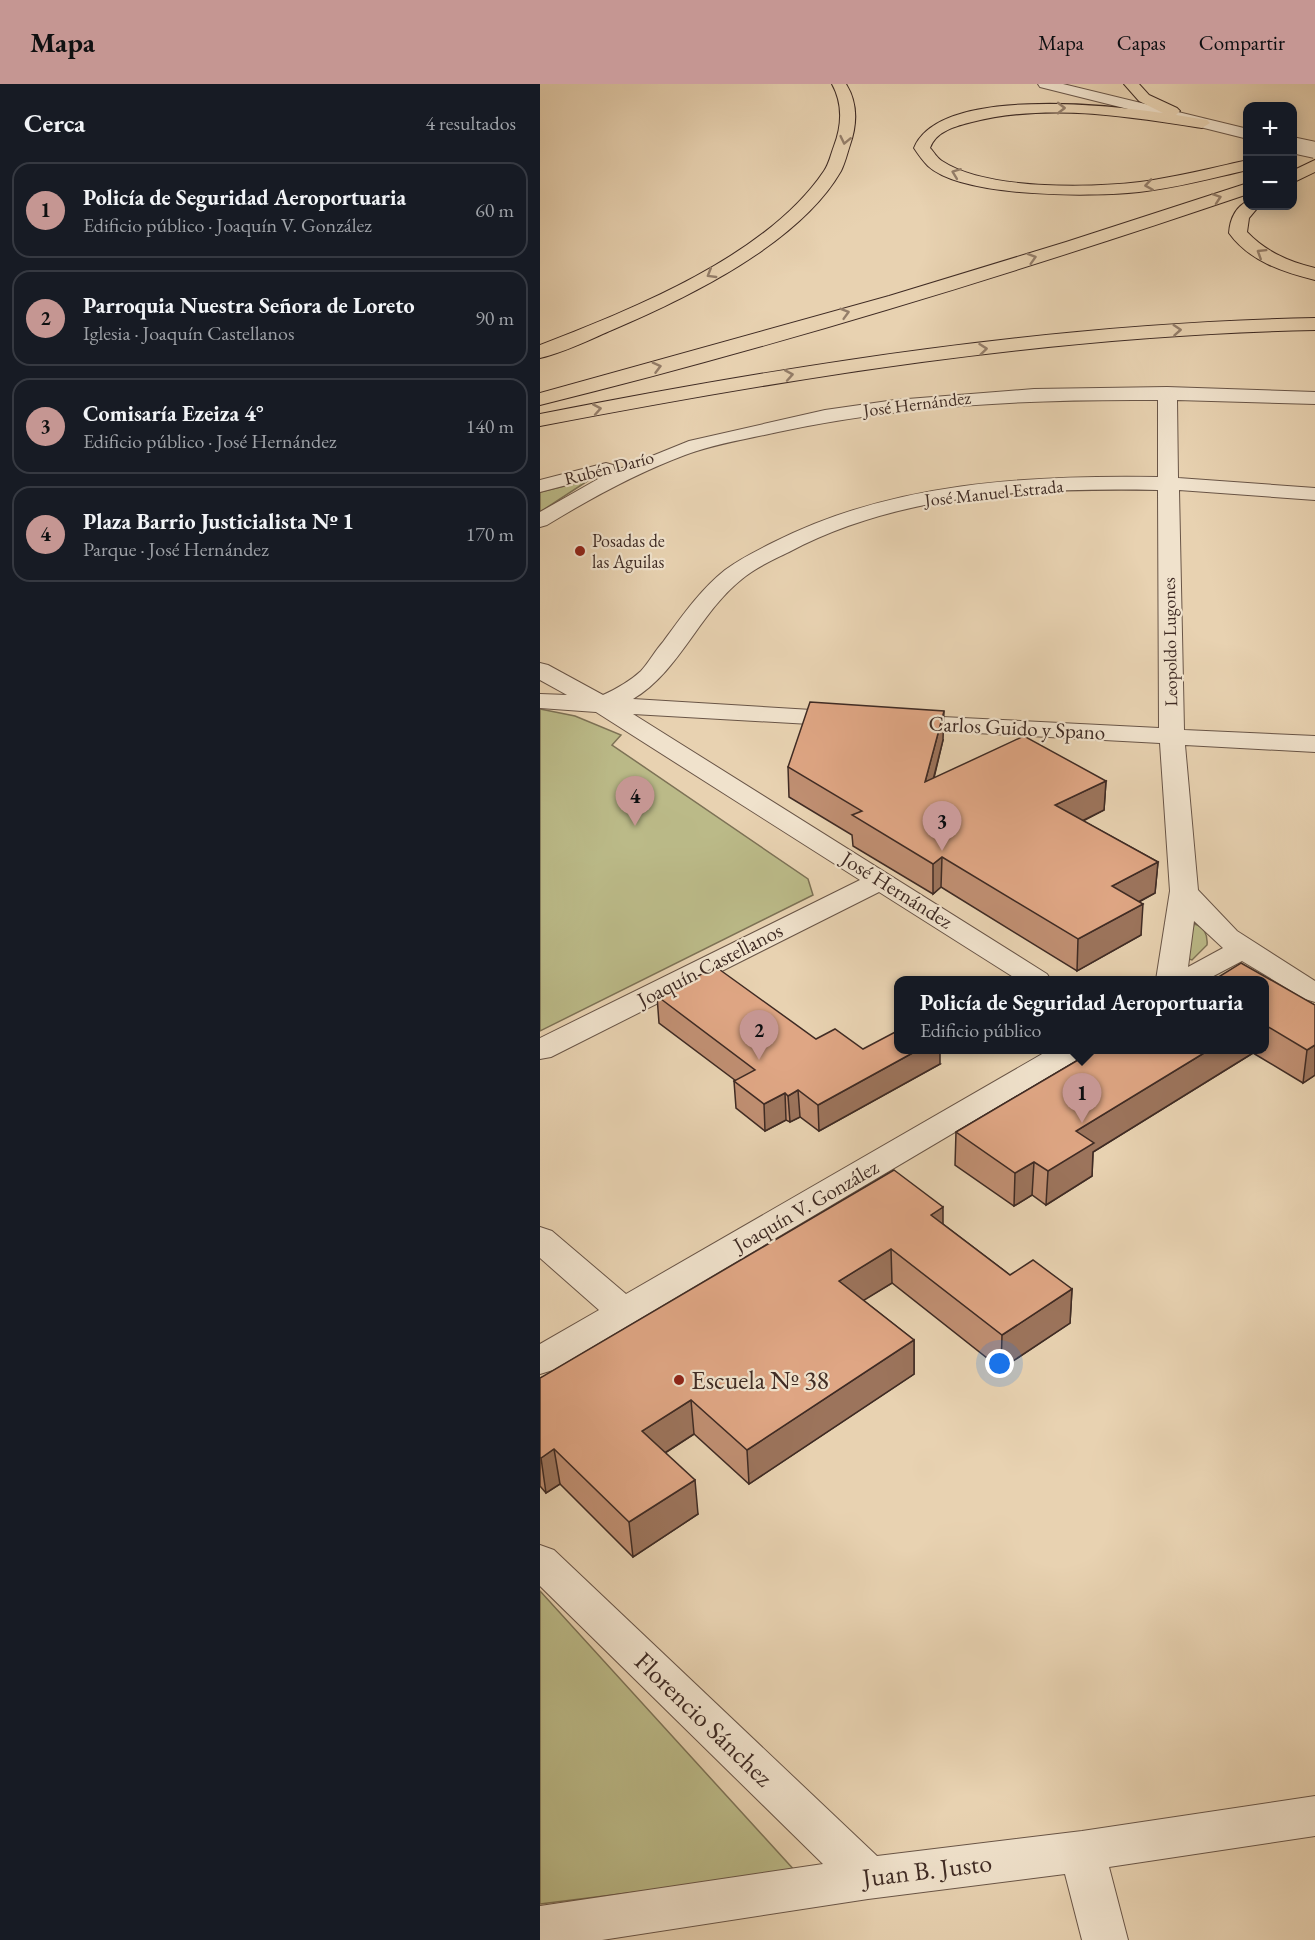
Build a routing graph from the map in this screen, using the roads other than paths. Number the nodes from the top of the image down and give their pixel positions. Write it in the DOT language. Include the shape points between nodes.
graph roads {
  1 [pos="839,84"];
  2 [pos="1045,84"];
  3 [pos="1131,84"];
  4 [pos="1202,123"];
  5 [pos="1243,133"];
  6 [pos="1297,146"];
  7 [pos="1315,148"];
  8 [pos="1297,153"];
  9 [pos="1315,165"];
  10 [pos="1243,168"];
  11 [pos="1243,169"];
  12 [pos="1297,171"];
  13 [pos="1297,176"];
  14 [pos="1243,190"];
  15 [pos="1246,210"];
  16 [pos="999,250"];
  17 [pos="1315,274"];
  18 [pos="1315,324"];
  19 [pos="540,352"];
  20 [pos="1167,393"];
  21 [pos="1315,398"];
  22 [pos="540,399"];
  23 [pos="540,420"];
  24 [pos="679,451"];
  25 [pos="1168,484"];
  26 [pos="540,486"];
  27 [pos="1315,494"];
  28 [pos="540,521"];
  29 [pos="540,670"];
  30 [pos="540,701"];
  31 [pos="602,705"];
  32 [pos="1172,737"];
  33 [pos="1315,744"];
  34 [pos="881,880"];
  35 [pos="1184,891"];
  36 [pos="1241,950"];
  37 [pos="1029,976"];
  38 [pos="1172,976"];
  39 [pos="1194,976"];
  40 [pos="1315,993"];
  41 [pos="540,1050"];
  42 [pos="1064,1054"];
  43 [pos="540,1239"];
  44 [pos="624,1312"];
  45 [pos="540,1361"];
  46 [pos="540,1561"];
  47 [pos="1315,1816"];
  48 [pos="1082,1851"];
  49 [pos="868,1878"];
  50 [pos="540,1929"];
  51 [pos="1105,1940"];
  1 -- 19 [label="highway, one-way" via="849,117 842,152 822,190 788,222 706,278"];
  2 -- 4 [label="street"];
  3 -- 4 [label="highway" via="1144,98"];
  4 -- 5 [label="street"];
  10 -- 4 [label="highway, one-way" via="1139,187 1022,188 950,172 933,162 922,148 928,136 950,123 1023,109 1104,110"];
  6 -- 7 [label="street, bridge"];
  7 -- 8 [label="highway"];
  9 -- 12 [label="highway"];
  9 -- 13 [label="highway"];
  11 -- 16 [label="highway"];
  22 -- 14 [label="highway, one-way" via="926,290"];
  17 -- 15 [label="highway, one-way" via="1276,262 1245,242 1238,233 1238,225"];
  23 -- 18 [label="highway, one-way" via="811,371 941,354 1147,332"];
  20 -- 21 [label="street, José Hernández"];
  20 -- 24 [label="street, José Hernández" via="1031,393 884,406 794,422"];
  20 -- 25 [label="street, Leopoldo Lugones"];
  24 -- 26 [label="street, Rubén Darío"];
  24 -- 28 [label="street, José Hernández" via="610,480"];
  25 -- 27 [label="street, José Manuel Estrada"];
  25 -- 31 [label="street, José Manuel Estrada" via="1076,484 942,494 825,526 745,566 711,594 650,676 629,693"];
  25 -- 32 [label="street, Leopoldo Lugones"];
  29 -- 31 [label="street, José Hernández"];
  30 -- 31 [label="street, Carlos Guido y Spano"];
  31 -- 32 [label="street, Carlos Guido y Spano"];
  31 -- 34 [label="street, José Hernández"];
  32 -- 33 [label="street, Carlos Guido y Spano"];
  32 -- 35 [label="street, Leopoldo Lugones"];
  34 -- 37 [label="street, José Hernández"];
  34 -- 41 [label="street, Joaquín Castellanos"];
  35 -- 36 [label="street" via="1198,911"];
  35 -- 38 [label="street, Leopoldo Lugones"];
  36 -- 39 [label="street"];
  36 -- 40 [label="street"];
  42 -- 44 [label="street, Joaquín V. González"];
  43 -- 44 [label="street"];
  44 -- 45 [label="street, Joaquín V. González"];
  46 -- 49 [label="street, Florencio Sánchez"];
  47 -- 48 [label="street, Juan B. Justo"];
  48 -- 49 [label="street, Juan B. Justo"];
  48 -- 51 [label="street"];
  49 -- 50 [label="street, Juan B. Justo"];
}
